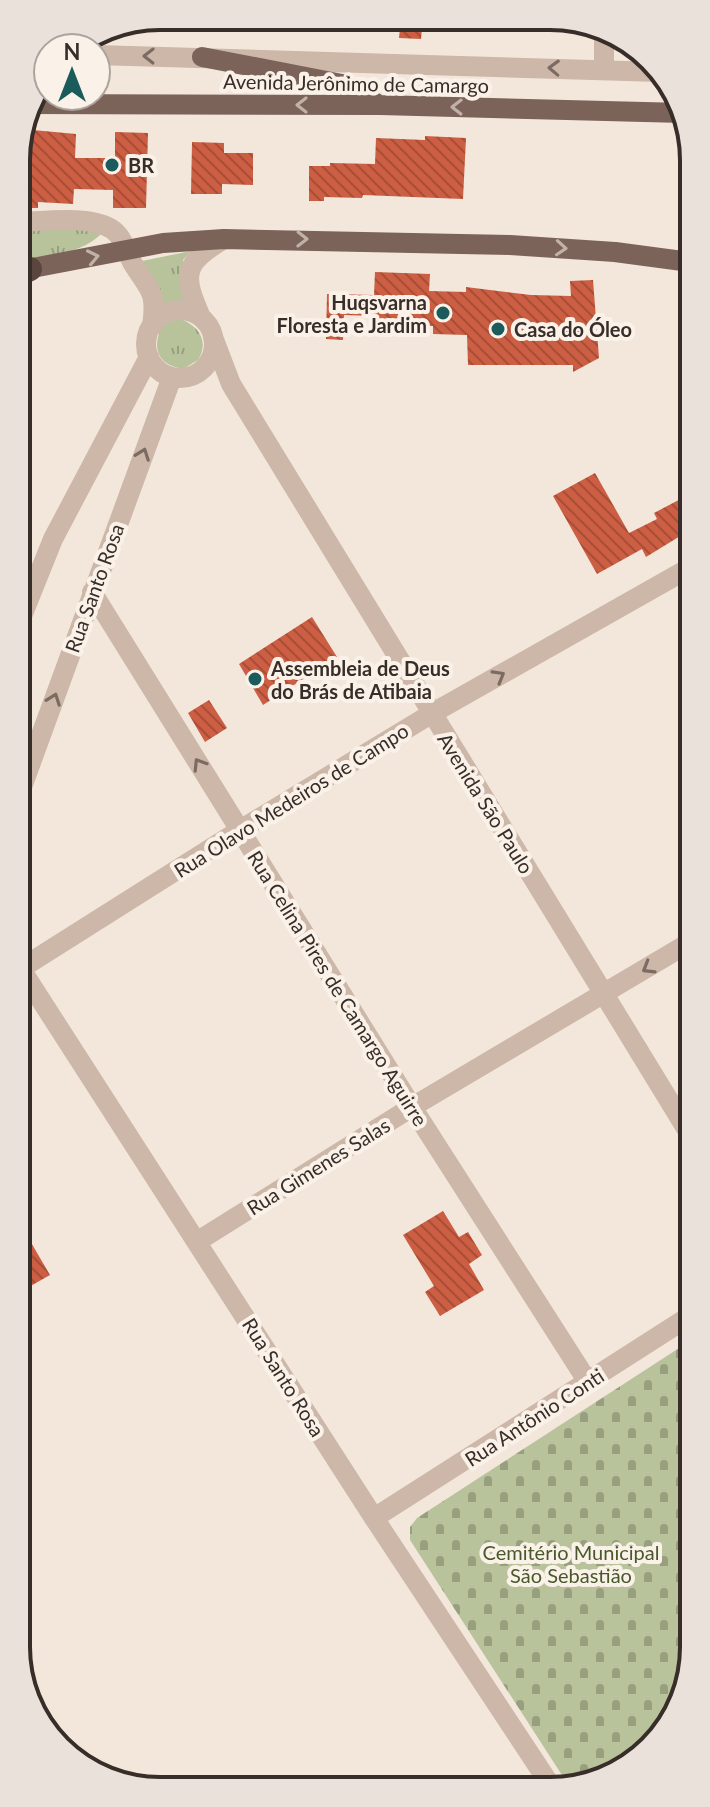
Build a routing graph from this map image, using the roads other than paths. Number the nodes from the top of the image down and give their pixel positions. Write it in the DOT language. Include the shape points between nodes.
graph roads {
  1 [pos="604,42"];
  2 [pos="112,55"];
  3 [pos="202,57"];
  4 [pos="604,69"];
  5 [pos="645,71"];
  6 [pos="43,104"];
  7 [pos="380,105"];
  8 [pos="671,112"];
  9 [pos="30,222"];
  10 [pos="224,239"];
  11 [pos="126,250"];
  12 [pos="680,250"];
  13 [pos="658,256"];
  14 [pos="680,260"];
  15 [pos="30,270"];
  16 [pos="201,317"];
  17 [pos="152,326"];
  18 [pos="213,337"];
  19 [pos="149,357"];
  20 [pos="194,375"];
  21 [pos="172,377"];
  22 [pos="231,384"];
  23 [pos="680,573"];
  24 [pos="92,592"];
  25 [pos="30,596"];
  26 [pos="431,714"];
  27 [pos="30,765"];
  28 [pos="240,830"];
  29 [pos="680,948"];
  30 [pos="30,962"];
  31 [pos="30,983"];
  32 [pos="604,994"];
  33 [pos="412,1107"];
  34 [pos="680,1118"];
  35 [pos="198,1241"];
  36 [pos="680,1322"];
  37 [pos="588,1382"];
  38 [pos="374,1518"];
  39 [pos="545,1777"];
  1 -- 4 [label="street"];
  3 -- 2 [label="street, one-way"];
  4 -- 3 [label="street, one-way"];
  3 -- 7 [label="main road" via="342,84"];
  4 -- 5 [label="street"];
  7 -- 6 [label="main road, Avenida Jerônimo de Camargo, one-way"];
  8 -- 7 [label="main road, Avenida Jerônimo de Camargo, one-way"];
  9 -- 11 [label="street" via="94,221 118,233"];
  10 -- 11 [label="main road"];
  10 -- 13 [label="main road, one-way" via="442,242"];
  10 -- 16 [label="street" via="191,265 188,283"];
  15 -- 11 [label="main road, one-way"];
  11 -- 17 [label="street" via="149,284 155,305"];
  12 -- 13 [label="main road"];
  13 -- 14 [label="main road"];
  16 -- 17 [label="street" via="178,310"];
  16 -- 18 [label="street"];
  17 -- 19 [label="street" via="146,346"];
  18 -- 20 [label="street" via="211,359"];
  18 -- 22 [label="street, Avenida São Paulo"];
  19 -- 21 [label="street"];
  19 -- 25 [label="street" via="53,539"];
  20 -- 21 [label="street"];
  20 -- 22 [label="street"];
  24 -- 21 [label="street, Rua Santo Rosa, one-way"];
  22 -- 26 [label="street, Avenida São Paulo"];
  26 -- 23 [label="street, Rua Olavo Medeiros de Campo, one-way"];
  27 -- 24 [label="street, Rua Santo Rosa, one-way"];
  28 -- 24 [label="street, Rua Celina Pires de Camargo Aguirre, one-way"];
  26 -- 28 [label="street, Rua Olavo Medeiros de Campo"];
  26 -- 32 [label="street, Avenida São Paulo"];
  28 -- 30 [label="street, Rua Olavo Medeiros de Campo"];
  28 -- 33 [label="street, Rua Celina Pires de Camargo Aguirre"];
  29 -- 32 [label="street, Rua Gimenes Salas, one-way"];
  31 -- 35 [label="street, Rua Santo Rosa"];
  32 -- 33 [label="street, Rua Gimenes Salas"];
  32 -- 34 [label="street, Avenida São Paulo"];
  33 -- 35 [label="street, Rua Gimenes Salas"];
  33 -- 37 [label="street, Rua Celina Pires de Camargo Aguirre"];
  35 -- 38 [label="street, Rua Santo Rosa"];
  36 -- 37 [label="street, Rua Antônio Conti"];
  37 -- 38 [label="street, Rua Antônio Conti"];
  38 -- 39 [label="street, Rua Santo Rosa"];
}
